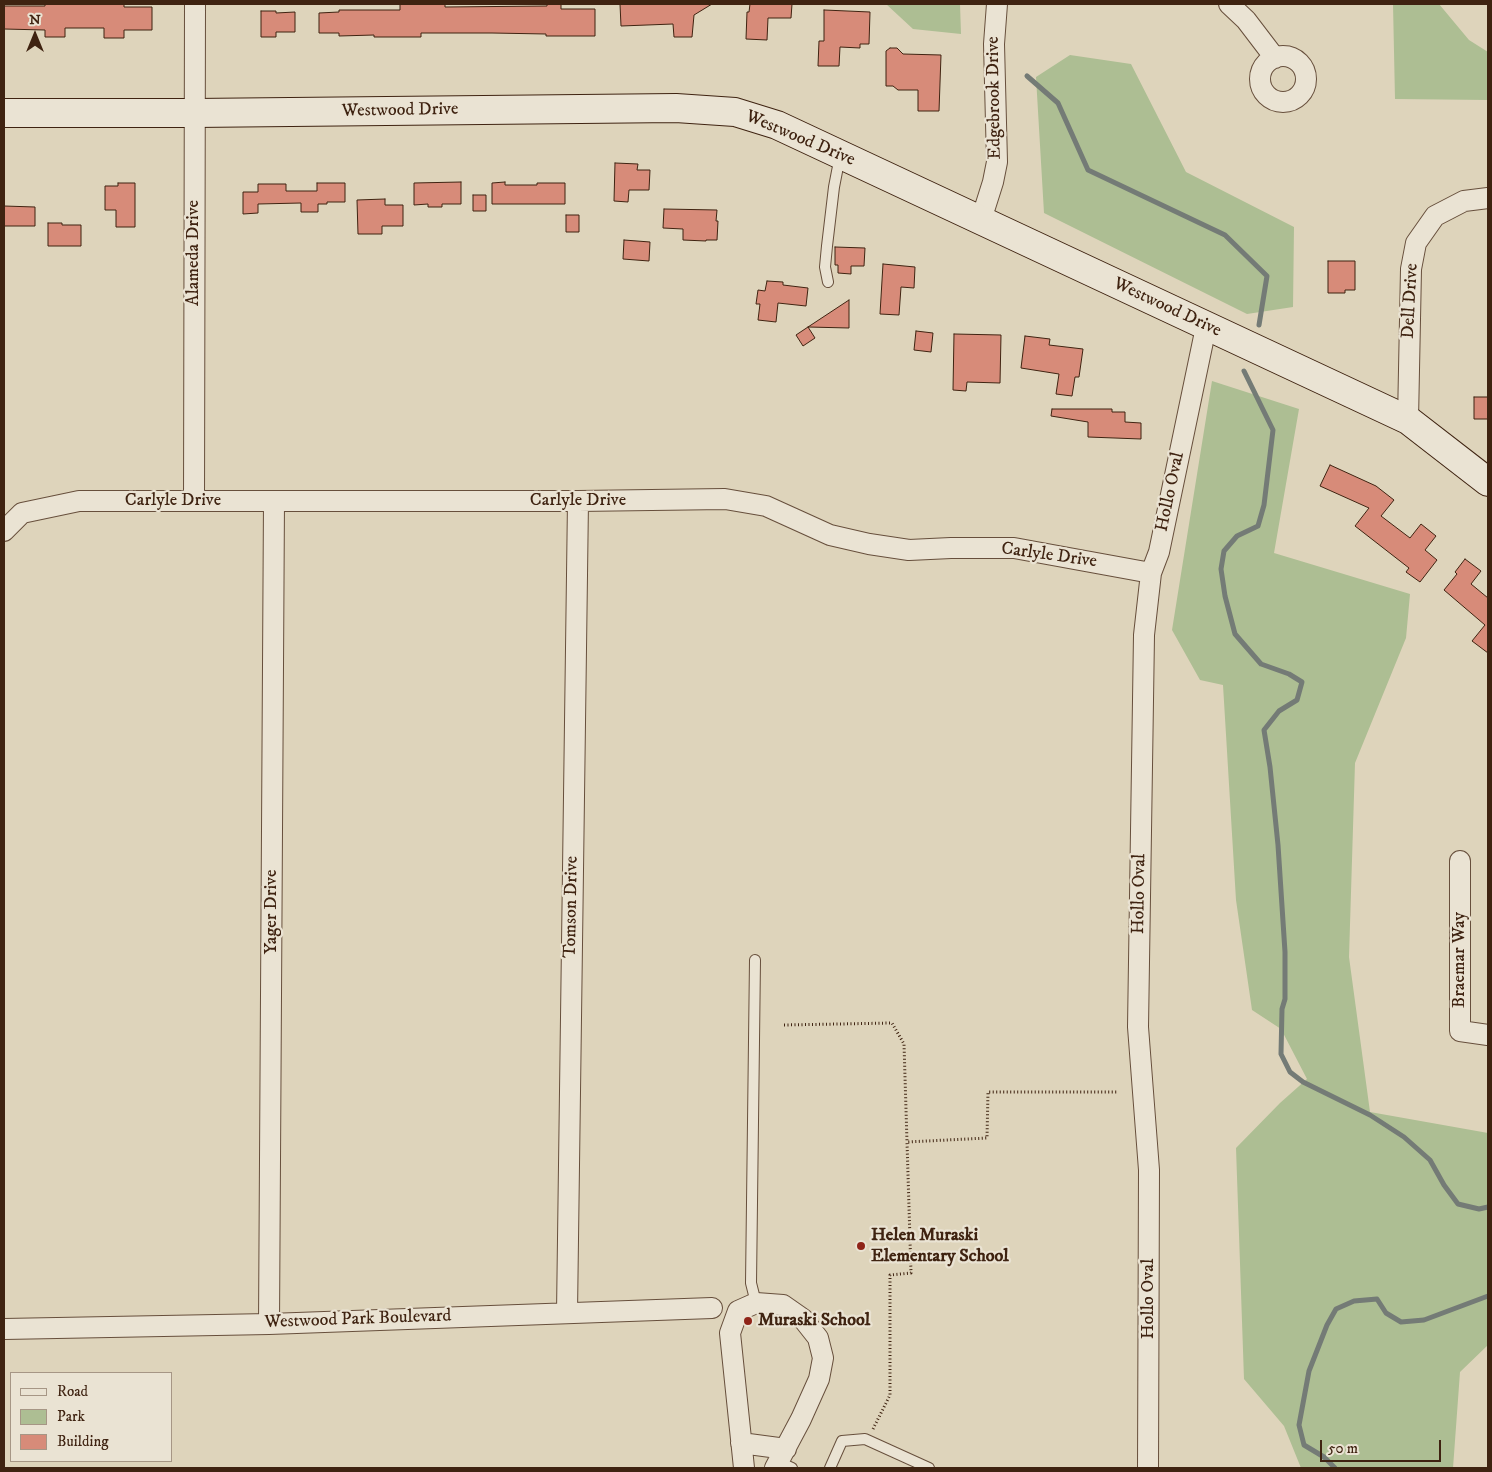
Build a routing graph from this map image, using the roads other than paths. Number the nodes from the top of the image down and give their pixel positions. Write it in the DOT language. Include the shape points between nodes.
graph roads {
  1 [pos="196,4"];
  2 [pos="997,4"];
  3 [pos="1229,4"];
  4 [pos="1275,58"];
  5 [pos="4,113"];
  6 [pos="194,113"];
  7 [pos="840,155"];
  8 [pos="1488,198"];
  9 [pos="981,220"];
  10 [pos="828,282"];
  11 [pos="1206,326"];
  12 [pos="1408,420"];
  13 [pos="1488,482"];
  14 [pos="194,501"];
  15 [pos="274,501"];
  16 [pos="578,501"];
  17 [pos="4,531"];
  18 [pos="1151,573"];
  19 [pos="1460,861"];
  20 [pos="755,960"];
  21 [pos="1488,1035"];
  22 [pos="756,1303"];
  23 [pos="712,1308"];
  24 [pos="567,1312"];
  25 [pos="269,1324"];
  26 [pos="4,1329"];
  27 [pos="741,1442"];
  28 [pos="783,1462"];
  29 [pos="744,1468"];
  30 [pos="830,1468"];
  31 [pos="928,1468"];
  32 [pos="1148,1468"];
  1 -- 6 [label="street, Alameda Drive"];
  2 -- 9 [label="street, Edgebrook Drive" via="994,44 997,162"];
  3 -- 4 [label="street" via="1246,20"];
  5 -- 6 [label="street, Westwood Drive"];
  6 -- 7 [label="street, Westwood Drive" via="676,108 735,112 777,125"];
  6 -- 14 [label="street, Alameda Drive"];
  7 -- 9 [label="street, Westwood Drive"];
  7 -- 10 [label="lane" via="826,246"];
  8 -- 12 [label="street, Dell Drive" via="1464,201 1435,216 1416,243 1411,269"];
  9 -- 11 [label="street, Westwood Drive"];
  11 -- 12 [label="street, Westwood Drive"];
  11 -- 18 [label="street, Hollo Oval" via="1159,552"];
  12 -- 13 [label="street, Westwood Drive"];
  14 -- 15 [label="street, Carlyle Drive"];
  14 -- 17 [label="street, Carlyle Drive" via="79,501 22,513"];
  15 -- 16 [label="street, Carlyle Drive"];
  15 -- 25 [label="street, Yager Drive"];
  16 -- 18 [label="street, Carlyle Drive" via="725,499 766,506 830,536 869,544 909,550 1014,548"];
  16 -- 24 [label="street, Tomson Drive"];
  18 -- 32 [label="street, Hollo Oval" via="1144,635 1138,1026 1150,1170"];
  19 -- 21 [label="street, Braemar Way" via="1460,1031"];
  20 -- 22 [label="lane" via="751,1283"];
  22 -- 27 [label="street" via="738,1311 730,1332"];
  22 -- 28 [label="street" via="782,1305 803,1319 818,1338 823,1358 819,1378"];
  23 -- 24 [label="street, Westwood Park Boulevard"];
  24 -- 25 [label="street, Westwood Park Boulevard"];
  25 -- 26 [label="street, Westwood Park Boulevard"];
  27 -- 28 [label="street"];
  27 -- 29 [label="street"];
  30 -- 31 [label="lane" via="842,1441 865,1439"];
}
